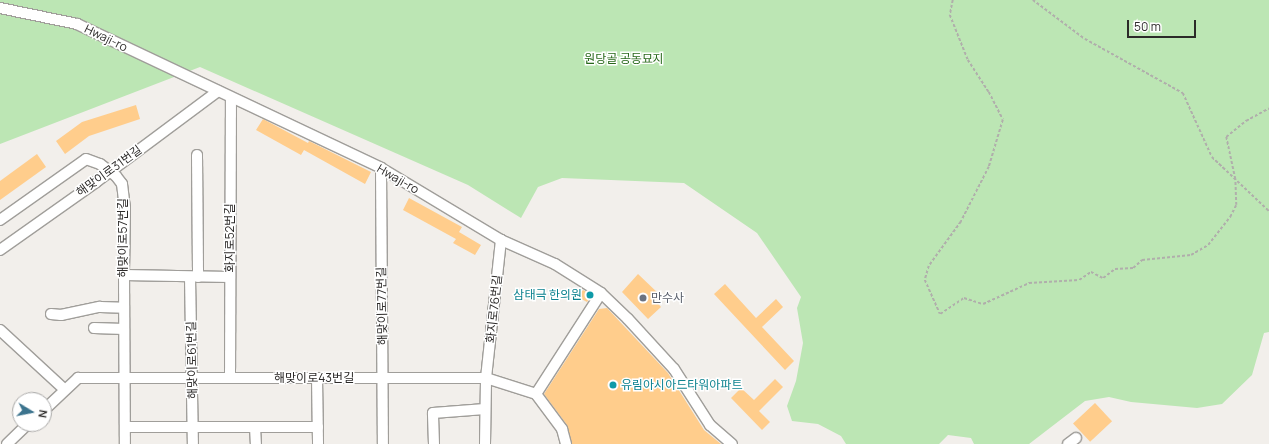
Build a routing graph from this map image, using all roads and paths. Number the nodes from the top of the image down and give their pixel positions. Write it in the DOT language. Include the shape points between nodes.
graph roads {
  1 [pos="953,0"];
  2 [pos="1033,0"];
  3 [pos="0,8"];
  4 [pos="218,91"];
  5 [pos="231,98"];
  6 [pos="1269,108"];
  7 [pos="197,155"];
  8 [pos="381,168"];
  9 [pos="109,171"];
  10 [pos="1235,179"];
  11 [pos="1269,211"];
  12 [pos="0,220"];
  13 [pos="501,240"];
  14 [pos="0,250"];
  15 [pos="124,275"];
  16 [pos="194,277"];
  17 [pos="230,277"];
  18 [pos="601,293"];
  19 [pos="124,308"];
  20 [pos="51,314"];
  21 [pos="94,328"];
  22 [pos="124,329"];
  23 [pos="0,330"];
  24 [pos="125,378"];
  25 [pos="192,378"];
  26 [pos="230,378"];
  27 [pos="317,378"];
  28 [pos="383,378"];
  29 [pos="486,378"];
  30 [pos="65,390"];
  31 [pos="536,394"];
  32 [pos="52,402"];
  33 [pos="485,409"];
  34 [pos="193,427"];
  35 [pos="255,427"];
  36 [pos="318,427"];
  37 [pos="125,428"];
  38 [pos="20,432"];
  39 [pos="1076,438"];
  40 [pos="7,444"];
  41 [pos="125,444"];
  42 [pos="193,444"];
  43 [pos="256,444"];
  44 [pos="318,444"];
  45 [pos="383,444"];
  46 [pos="434,444"];
  47 [pos="484,444"];
  48 [pos="566,444"];
  49 [pos="732,444"];
  50 [pos="1068,444"];
  1 -- 10 [label="path" via="950,16 968,60 989,92 1003,120 986,174 961,222 929,266 925,280 940,314 964,298 983,304 1029,283 1079,280 1091,272 1103,278 1115,269 1133,268 1142,260 1190,255 1208,246 1230,217 1236,205"];
  2 -- 10 [label="path" via="1085,39 1183,92 1212,157"];
  3 -- 4 [label="street, Hwaji-ro" via="77,24"];
  4 -- 5 [label="street, Hwaji-ro"];
  4 -- 9 [label="street, 해맞이로31번길"];
  5 -- 8 [label="street, Hwaji-ro"];
  5 -- 17 [label="street, 화지로52번길"];
  6 -- 10 [label="path" via="1246,121 1226,137"];
  7 -- 16 [label="street, 해맞이로61번길"];
  8 -- 13 [label="street, Hwaji-ro"];
  8 -- 28 [label="street, 해맞이로77번길"];
  9 -- 12 [label="street, 해맞이로57번길" via="86,158"];
  9 -- 14 [label="street, 해맞이로31번길"];
  9 -- 15 [label="street, 해맞이로57번길" via="122,184 125,208"];
  10 -- 11 [label="path"];
  13 -- 18 [label="street, Hwaji-ro" via="555,264"];
  13 -- 29 [label="street, 화지로76번길"];
  15 -- 16 [label="street"];
  15 -- 19 [label="street, 해맞이로57번길"];
  16 -- 17 [label="street"];
  16 -- 25 [label="street, 해맞이로61번길"];
  17 -- 26 [label="street, 화지로52번길"];
  18 -- 31 [label="street"];
  18 -- 49 [label="street, Hwaji-ro" via="674,369 710,425"];
  19 -- 20 [label="street" via="100,307 61,315"];
  19 -- 22 [label="street, 해맞이로57번길"];
  21 -- 22 [label="street"];
  22 -- 24 [label="street, 해맞이로57번길"];
  23 -- 30 [label="street"];
  24 -- 25 [label="street, 해맞이로43번길"];
  24 -- 30 [label="street, 해맞이로43번길" via="78,378"];
  24 -- 37 [label="street, 해맞이로57번길"];
  25 -- 26 [label="street, 해맞이로43번길"];
  25 -- 34 [label="street, 해맞이로61번길"];
  26 -- 27 [label="street, 해맞이로43번길"];
  27 -- 28 [label="street, 해맞이로43번길"];
  27 -- 36 [label="street"];
  28 -- 29 [label="street, 해맞이로43번길"];
  28 -- 45 [label="street, 해맞이로77번길"];
  29 -- 31 [label="street, 해맞이로43번길"];
  29 -- 33 [label="street, 화지로76번길"];
  30 -- 32 [label="street, 해맞이로43번길"];
  31 -- 48 [label="street" via="562,429"];
  33 -- 46 [label="street" via="433,413"];
  33 -- 47 [label="street, 화지로76번길"];
  34 -- 35 [label="street"];
  34 -- 37 [label="street"];
  34 -- 42 [label="street, 해맞이로61번길"];
  35 -- 36 [label="street"];
  35 -- 43 [label="street"];
  36 -- 44 [label="street"];
  37 -- 41 [label="street, 해맞이로57번길"];
  38 -- 40 [label="street"];
  39 -- 50 [label="street"];
}
